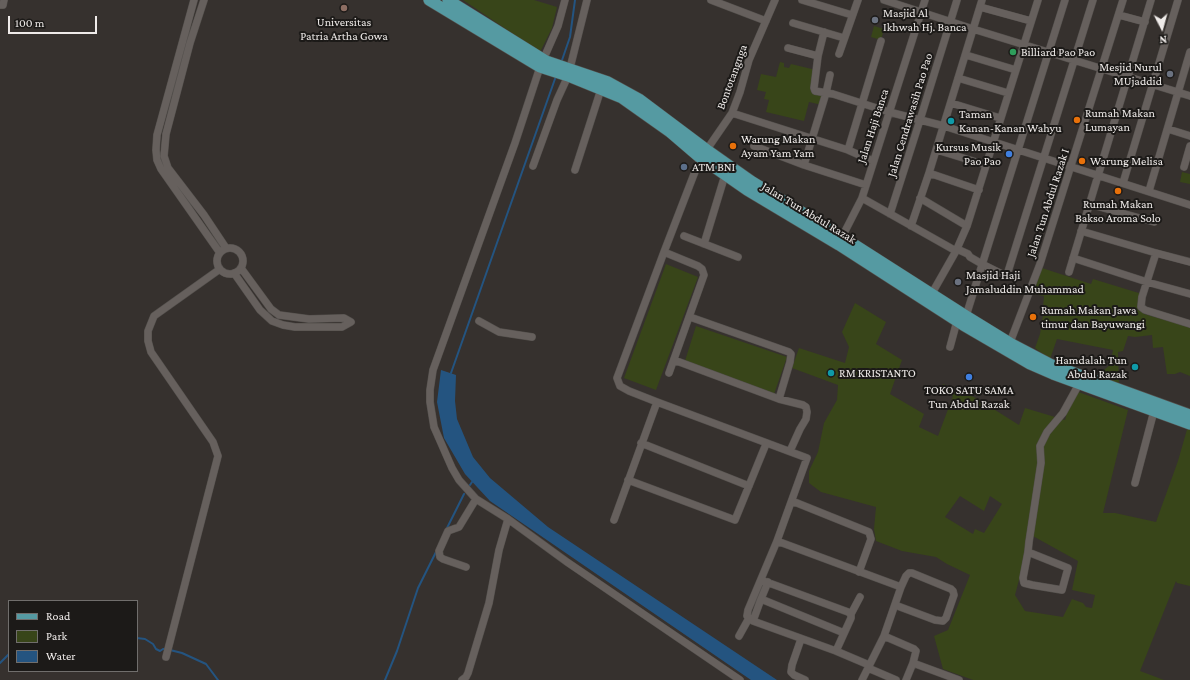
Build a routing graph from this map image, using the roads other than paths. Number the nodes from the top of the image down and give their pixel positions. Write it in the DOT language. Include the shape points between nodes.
graph roads {
  1 [pos="4,0"];
  2 [pos="194,0"];
  3 [pos="204,0"];
  4 [pos="429,0"];
  5 [pos="448,0"];
  6 [pos="565,0"];
  7 [pos="587,0"];
  8 [pos="712,0"];
  9 [pos="775,0"];
  10 [pos="802,0"];
  11 [pos="858,0"];
  12 [pos="925,0"];
  13 [pos="957,0"];
  14 [pos="1038,0"];
  15 [pos="1065,0"];
  16 [pos="1093,0"];
  17 [pos="1124,0"];
  18 [pos="1151,0"];
  19 [pos="1178,0"];
  20 [pos="889,1"];
  21 [pos="981,3"];
  22 [pos="0,5"];
  23 [pos="921,12"];
  24 [pos="852,14"];
  25 [pos="1120,14"];
  26 [pos="766,21"];
  27 [pos="1031,21"];
  28 [pos="950,22"];
  29 [pos="1144,22"];
  30 [pos="793,23"];
  31 [pos="973,29"];
  32 [pos="824,32"];
  33 [pos="844,38"];
  34 [pos="881,41"];
  35 [pos="1024,45"];
  36 [pos="788,48"];
  37 [pos="1190,52"];
  38 [pos="1049,53"];
  39 [pos="839,54"];
  40 [pos="966,55"];
  41 [pos="818,56"];
  42 [pos="1075,61"];
  43 [pos="543,64"];
  44 [pos="1101,69"];
  45 [pos="1016,70"];
  46 [pos="568,72"];
  47 [pos="830,75"];
  48 [pos="1127,77"];
  49 [pos="958,78"];
  50 [pos="603,85"];
  51 [pos="1153,85"];
  52 [pos="1178,92"];
  53 [pos="826,93"];
  54 [pos="1008,93"];
  55 [pos="1190,96"];
  56 [pos="862,103"];
  57 [pos="951,103"];
  58 [pos="889,112"];
  59 [pos="732,113"];
  60 [pos="1000,118"];
  61 [pos="920,120"];
  62 [pos="944,126"];
  63 [pos="1168,129"];
  64 [pos="1190,136"];
  65 [pos="813,139"];
  66 [pos="994,141"];
  67 [pos="754,146"];
  68 [pos="1190,146"];
  69 [pos="848,150"];
  70 [pos="937,150"];
  71 [pos="1019,150"];
  72 [pos="704,154"];
  73 [pos="1044,158"];
  74 [pos="873,160"];
  75 [pos="804,165"];
  76 [pos="986,165"];
  77 [pos="533,166"];
  78 [pos="1072,166"];
  79 [pos="1184,167"];
  80 [pos="575,170"];
  81 [pos="929,173"];
  82 [pos="724,175"];
  83 [pos="1097,175"];
  84 [pos="1123,183"];
  85 [pos="866,184"];
  86 [pos="979,190"];
  87 [pos="1149,191"];
  88 [pos="862,198"];
  89 [pos="920,198"];
  90 [pos="1089,204"];
  91 [pos="1190,205"];
  92 [pos="890,214"];
  93 [pos="1154,222"];
  94 [pos="911,226"];
  95 [pos="967,226"];
  96 [pos="1081,231"];
  97 [pos="684,236"];
  98 [pos="841,241"];
  99 [pos="704,244"];
  100 [pos="957,250"];
  101 [pos="223,251"];
  102 [pos="664,252"];
  103 [pos="1156,253"];
  104 [pos="738,257"];
  105 [pos="1073,258"];
  106 [pos="1190,262"];
  107 [pos="982,264"];
  108 [pos="241,268"];
  109 [pos="220,269"];
  110 [pos="1069,272"];
  111 [pos="234,273"];
  112 [pos="1147,282"];
  113 [pos="1190,294"];
  114 [pos="931,295"];
  115 [pos="690,317"];
  116 [pos="961,319"];
  117 [pos="479,321"];
  118 [pos="1190,324"];
  119 [pos="532,337"];
  120 [pos="950,347"];
  121 [pos="1009,347"];
  122 [pos="674,360"];
  123 [pos="669,373"];
  124 [pos="1079,384"];
  125 [pos="779,399"];
  126 [pos="657,402"];
  127 [pos="1154,411"];
  128 [pos="1190,415"];
  129 [pos="1190,424"];
  130 [pos="641,443"];
  131 [pos="766,444"];
  132 [pos="790,451"];
  133 [pos="628,480"];
  134 [pos="1135,483"];
  135 [pos="749,486"];
  136 [pos="476,499"];
  137 [pos="792,501"];
  138 [pos="508,519"];
  139 [pos="614,520"];
  140 [pos="777,541"];
  141 [pos="1028,552"];
  142 [pos="466,567"];
  143 [pos="859,572"];
  144 [pos="764,581"];
  145 [pos="901,587"];
  146 [pos="860,597"];
  147 [pos="761,599"];
  148 [pos="895,605"];
  149 [pos="851,614"];
  150 [pos="751,619"];
  151 [pos="844,633"];
  152 [pos="739,636"];
  153 [pos="884,636"];
  154 [pos="801,639"];
  155 [pos="836,651"];
  156 [pos="166,657"];
  157 [pos="913,663"];
  158 [pos="869,667"];
  159 [pos="462,680"];
  160 [pos="740,680"];
  161 [pos="805,680"];
  162 [pos="862,680"];
  163 [pos="896,680"];
  164 [pos="906,680"];
  165 [pos="959,680"];
  1 -- 22 [label="street" via="3,5"];
  2 -- 101 [label="street" via="157,135 157,160 161,169"];
  3 -- 101 [label="street" via="166,134 164,156 168,168 204,215"];
  4 -- 43 [label="main road"];
  5 -- 43 [label="main road"];
  6 -- 43 [label="street"];
  7 -- 46 [label="street"];
  8 -- 26 [label="street"];
  9 -- 26 [label="street, Bontotangnga"];
  10 -- 24 [label="street"];
  11 -- 24 [label="street"];
  12 -- 23 [label="street, Jalan Haji Banca"];
  13 -- 28 [label="street, Jalan Cendrawasih Pao Pao"];
  14 -- 27 [label="street"];
  15 -- 38 [label="street"];
  16 -- 42 [label="street"];
  17 -- 25 [label="street, Jalan Tun Abdul Razak I"];
  18 -- 29 [label="street"];
  19 -- 51 [label="street"];
  20 -- 23 [label="street"];
  21 -- 27 [label="street"];
  21 -- 31 [label="street"];
  23 -- 28 [label="street"];
  23 -- 58 [label="street, Jalan Haji Banca"];
  24 -- 33 [label="street"];
  25 -- 29 [label="street"];
  25 -- 44 [label="street, Jalan Tun Abdul Razak I"];
  26 -- 59 [label="street, Bontotangnga" via="749,60"];
  27 -- 35 [label="street"];
  28 -- 31 [label="street"];
  28 -- 61 [label="street, Jalan Cendrawasih Pao Pao"];
  29 -- 48 [label="street"];
  30 -- 32 [label="street"];
  31 -- 35 [label="street"];
  31 -- 40 [label="street"];
  32 -- 33 [label="street"];
  32 -- 41 [label="street"];
  33 -- 39 [label="street"];
  34 -- 56 [label="street"];
  35 -- 38 [label="street"];
  35 -- 45 [label="street"];
  36 -- 41 [label="street"];
  37 -- 52 [label="street"];
  38 -- 42 [label="street"];
  38 -- 71 [label="street"];
  40 -- 45 [label="street"];
  40 -- 49 [label="street"];
  41 -- 53 [label="street" via="815,90"];
  42 -- 44 [label="street"];
  42 -- 73 [label="street"];
  43 -- 46 [label="main road, Jalan Tun Abdul Razak"];
  43 -- 136 [label="street" via="433,370 430,390 431,412 438,439 459,480"];
  44 -- 48 [label="street"];
  44 -- 78 [label="street, Jalan Tun Abdul Razak I"];
  45 -- 54 [label="street"];
  46 -- 50 [label="main road, Jalan Tun Abdul Razak"];
  46 -- 77 [label="street"];
  47 -- 53 [label="street"];
  48 -- 51 [label="street"];
  48 -- 83 [label="street"];
  49 -- 54 [label="street"];
  49 -- 57 [label="street"];
  50 -- 72 [label="main road, Jalan Tun Abdul Razak" via="639,98"];
  50 -- 80 [label="street"];
  51 -- 52 [label="street"];
  51 -- 84 [label="street"];
  52 -- 55 [label="street"];
  52 -- 63 [label="street"];
  53 -- 56 [label="street"];
  53 -- 65 [label="street"];
  54 -- 60 [label="street"];
  56 -- 58 [label="street"];
  56 -- 69 [label="street"];
  57 -- 60 [label="street"];
  57 -- 62 [label="street"];
  58 -- 61 [label="street"];
  58 -- 74 [label="street, Jalan Haji Banca"];
  59 -- 65 [label="street"];
  59 -- 72 [label="street, Bontotangnga"];
  60 -- 66 [label="street"];
  61 -- 62 [label="street"];
  61 -- 92 [label="street, Jalan Cendrawasih Pao Pao"];
  62 -- 66 [label="street"];
  62 -- 70 [label="street"];
  63 -- 64 [label="street"];
  63 -- 87 [label="street"];
  65 -- 69 [label="street"];
  65 -- 75 [label="street"];
  66 -- 71 [label="street"];
  66 -- 76 [label="street"];
  67 -- 75 [label="street"];
  68 -- 79 [label="street"];
  69 -- 74 [label="street"];
  70 -- 76 [label="street"];
  70 -- 81 [label="street"];
  71 -- 73 [label="street"];
  71 -- 107 [label="street"];
  72 -- 82 [label="main road, Jalan Tun Abdul Razak"];
  72 -- 98 [label="main road, Jalan Tun Abdul Razak" via="751,181"];
  72 -- 102 [label="street, Bontotangnga"];
  73 -- 78 [label="street"];
  73 -- 107 [label="street" via="1007,275 1004,276"];
  74 -- 85 [label="street, Jalan Haji Banca"];
  75 -- 85 [label="street"];
  76 -- 86 [label="street"];
  78 -- 83 [label="street"];
  78 -- 121 [label="street, Jalan Tun Abdul Razak I"];
  81 -- 86 [label="street"];
  81 -- 89 [label="street"];
  82 -- 98 [label="main road, Jalan Tun Abdul Razak"];
  82 -- 99 [label="street"];
  83 -- 84 [label="street"];
  83 -- 90 [label="street"];
  84 -- 87 [label="street"];
  85 -- 88 [label="street, Jalan Haji Banca"];
  86 -- 95 [label="street"];
  87 -- 91 [label="street"];
  88 -- 92 [label="street"];
  88 -- 98 [label="street, Jalan Haji Banca"];
  89 -- 94 [label="street"];
  89 -- 95 [label="street"];
  90 -- 93 [label="street"];
  90 -- 96 [label="street"];
  92 -- 94 [label="street"];
  94 -- 100 [label="street"];
  95 -- 100 [label="street"];
  96 -- 103 [label="street"];
  96 -- 105 [label="street"];
  97 -- 99 [label="street"];
  98 -- 114 [label="main road, Jalan Tun Abdul Razak"];
  98 -- 116 [label="main road, Jalan Tun Abdul Razak"];
  99 -- 104 [label="street"];
  100 -- 107 [label="street"];
  100 -- 114 [label="street"];
  101 -- 108 [label="street" via="234,248 241,253 244,261"];
  101 -- 109 [label="street" via="217,263"];
  102 -- 115 [label="street" via="698,266 704,272 704,279"];
  102 -- 126 [label="street, Bontotangnga" via="617,378 620,386"];
  103 -- 106 [label="street"];
  103 -- 112 [label="street"];
  105 -- 110 [label="street"];
  105 -- 112 [label="street"];
  107 -- 116 [label="street"];
  108 -- 111 [label="street"];
  108 -- 111 [label="street" via="271,309 279,315 309,319 344,318 351,322 342,327 295,327 272,321 260,310"];
  109 -- 111 [label="street" via="225,273"];
  109 -- 156 [label="street" via="154,316 148,331 151,352 213,442 218,456"];
  112 -- 113 [label="street"];
  112 -- 118 [label="street" via="1141,303 1143,308"];
  114 -- 116 [label="main road, Jalan Tun Abdul Razak"];
  115 -- 122 [label="street"];
  115 -- 125 [label="street" via="789,352 790,362"];
  116 -- 120 [label="street"];
  116 -- 121 [label="main road, Jalan Tun Abdul Razak"];
  117 -- 119 [label="street" via="499,332"];
  121 -- 124 [label="main road, Jalan Tun Abdul Razak" via="1045,371"];
  121 -- 128 [label="main road, Jalan Tun Abdul Razak"];
  122 -- 123 [label="street"];
  122 -- 125 [label="street"];
  124 -- 127 [label="main road, Jalan Tun Abdul Razak"];
  124 -- 141 [label="street" via="1063,413 1046,432 1040,446 1041,463"];
  125 -- 132 [label="street" via="806,407 806,419"];
  126 -- 130 [label="street"];
  126 -- 131 [label="street, Bontotangnga"];
  127 -- 129 [label="main road, Jalan Tun Abdul Razak"];
  127 -- 134 [label="street"];
  130 -- 133 [label="street"];
  130 -- 135 [label="street"];
  131 -- 132 [label="street, Bontotangnga"];
  131 -- 135 [label="street"];
  132 -- 137 [label="street, Bontotangnga" via="807,458"];
  133 -- 135 [label="street" via="734,524"];
  133 -- 139 [label="street"];
  136 -- 138 [label="street"];
  136 -- 142 [label="street" via="459,527 448,531 439,551 443,559"];
  137 -- 140 [label="street"];
  137 -- 143 [label="street" via="869,532 871,539"];
  138 -- 159 [label="street" via="489,603 468,673"];
  138 -- 160 [label="street"];
  140 -- 143 [label="street"];
  140 -- 144 [label="street"];
  141 -- 141 [label="street" via="1024,583 1062,590 1068,568"];
  143 -- 145 [label="street"];
  144 -- 147 [label="street"];
  144 -- 149 [label="street"];
  144 -- 150 [label="street" via="748,610"];
  145 -- 148 [label="street"];
  145 -- 148 [label="street" via="906,576 912,573 951,589 954,595 946,618 942,621"];
  146 -- 149 [label="street"];
  147 -- 150 [label="street"];
  147 -- 151 [label="street"];
  148 -- 153 [label="street"];
  149 -- 151 [label="street"];
  150 -- 152 [label="street"];
  150 -- 154 [label="street"];
  151 -- 155 [label="street"];
  153 -- 157 [label="street" via="914,649 916,654"];
  153 -- 158 [label="street"];
  154 -- 155 [label="street"];
  154 -- 161 [label="street" via="791,672"];
  155 -- 158 [label="street"];
  157 -- 164 [label="street"];
  157 -- 165 [label="street"];
  158 -- 162 [label="street"];
  158 -- 163 [label="street"];
}
